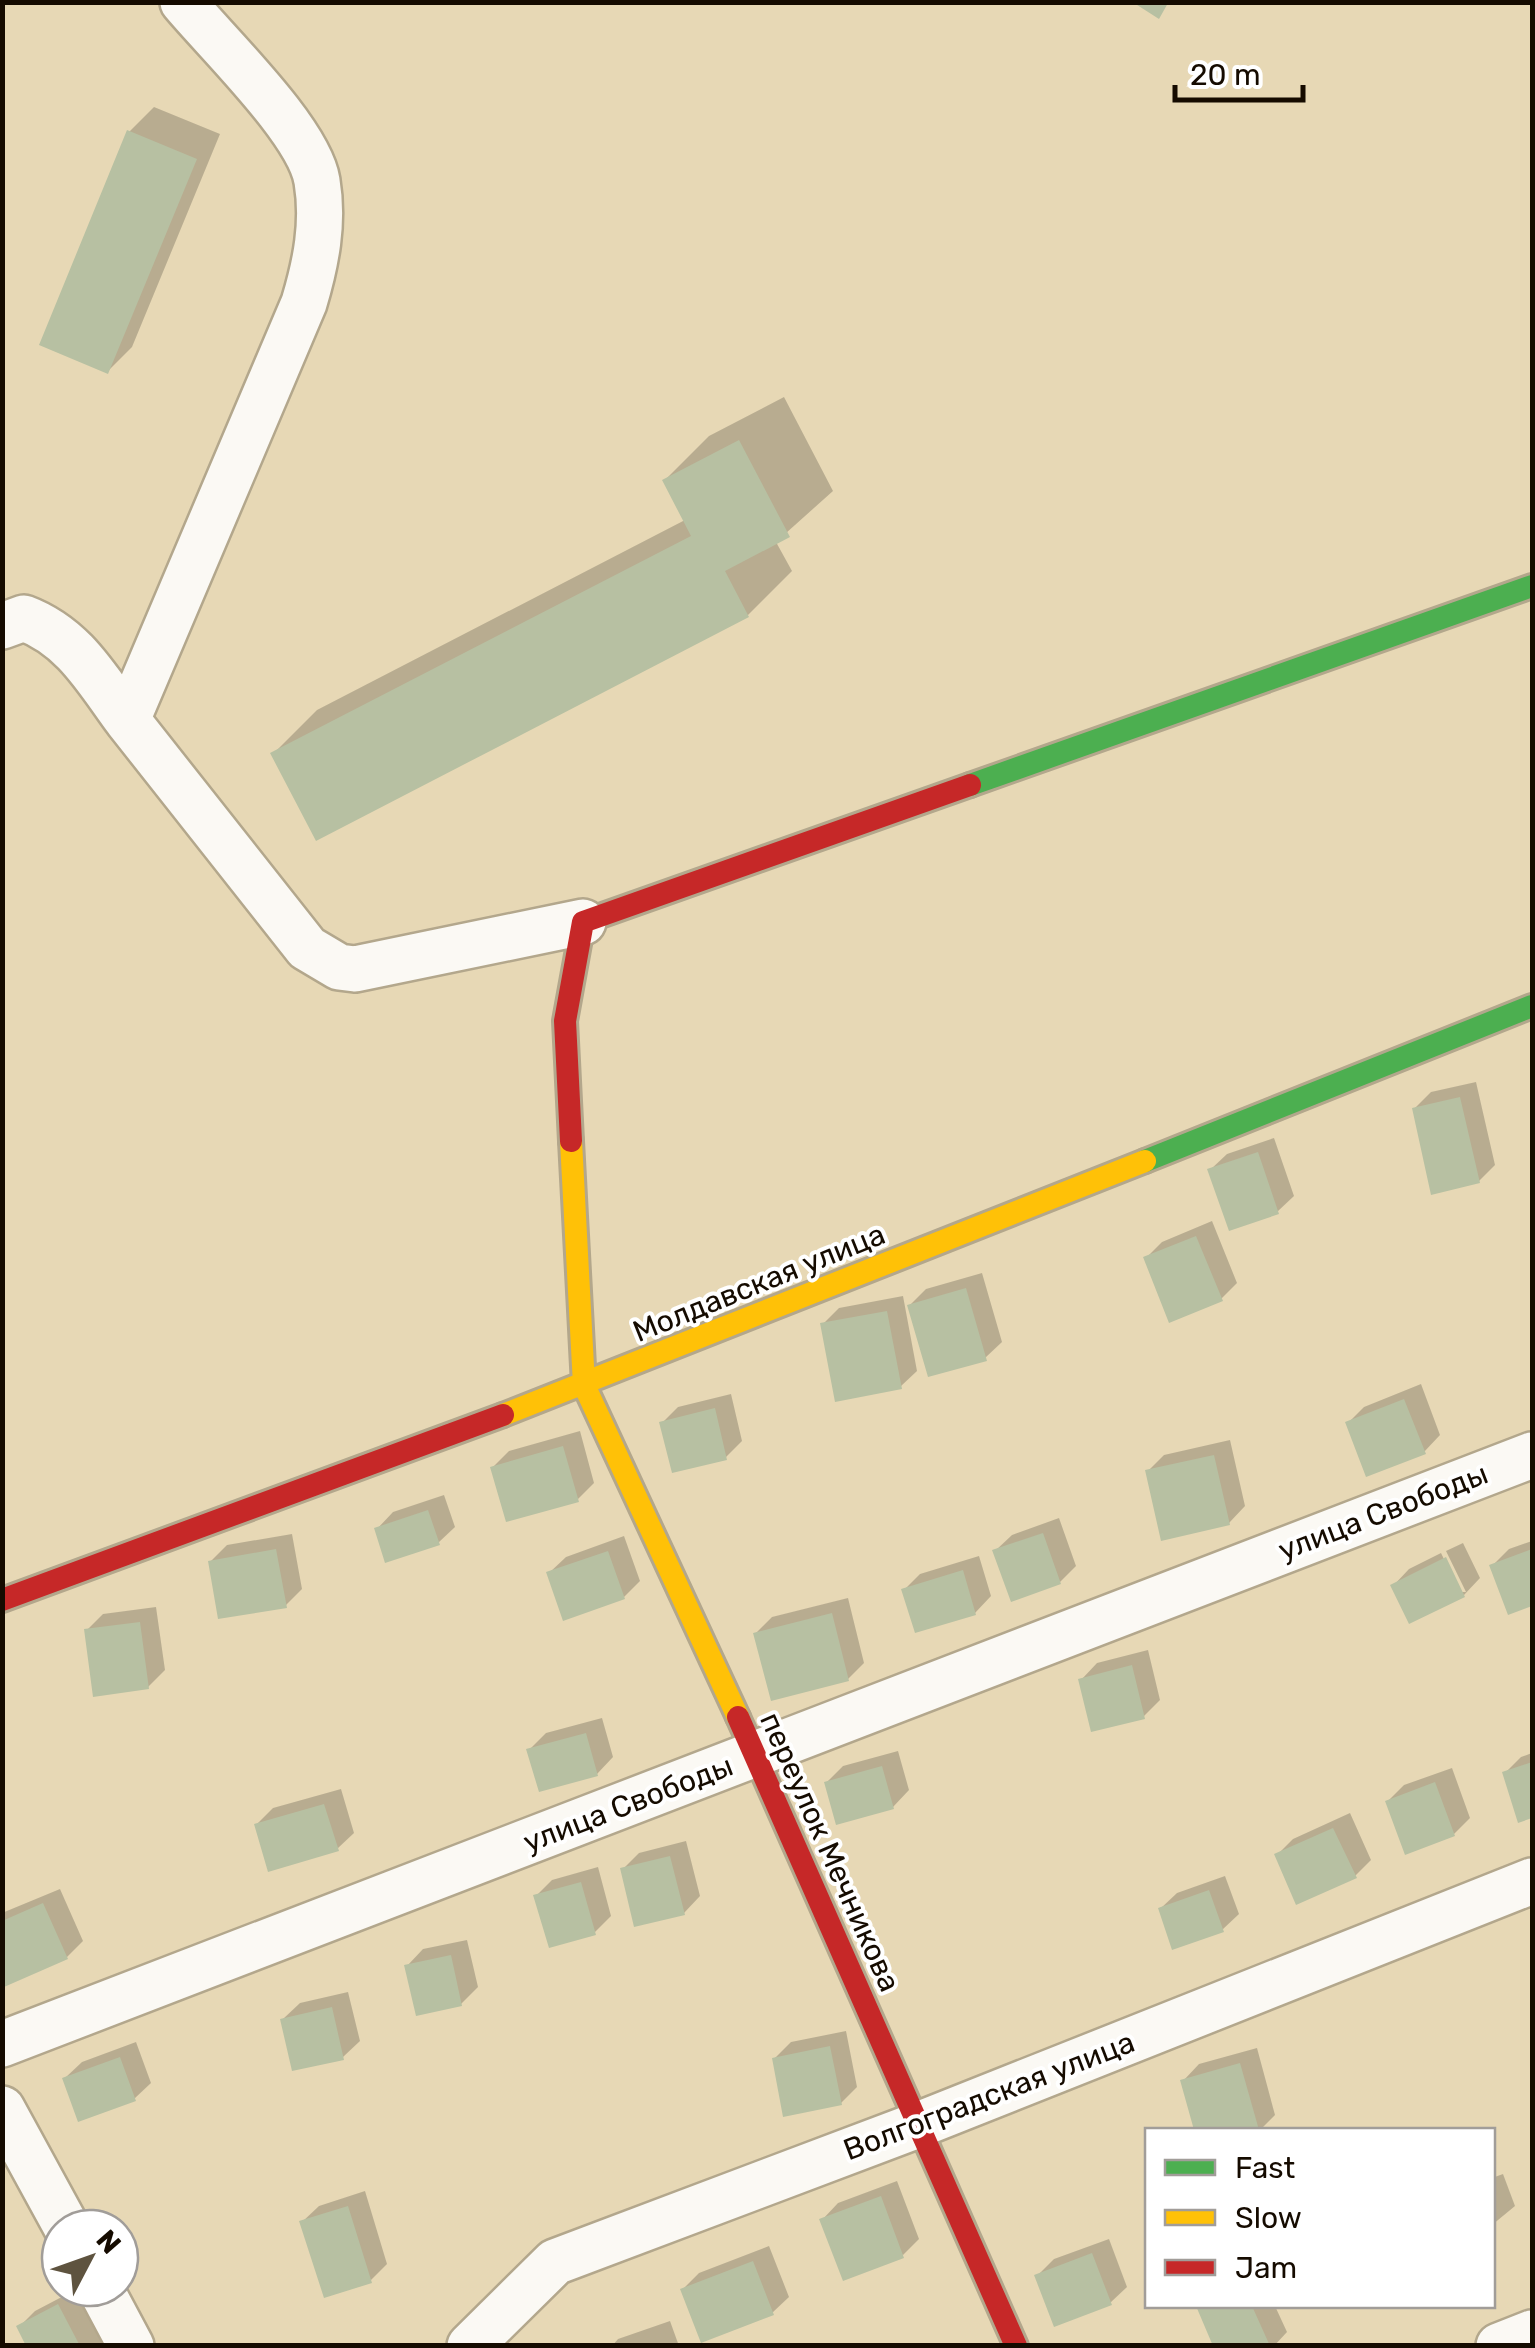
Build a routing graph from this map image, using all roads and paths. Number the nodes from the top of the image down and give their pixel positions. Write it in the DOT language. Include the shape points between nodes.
graph roads {
  1 [pos="182,2"];
  2 [pos="1532,586"];
  3 [pos="2,626"];
  4 [pos="127,720"];
  5 [pos="583,922"];
  6 [pos="1532,1006"];
  7 [pos="584,1385"];
  8 [pos="1532,1455"];
  9 [pos="2,1600"];
  10 [pos="755,1755"];
  11 [pos="1532,1880"];
  12 [pos="2,2044"];
  13 [pos="2,2109"];
  14 [pos="918,2125"];
  15 [pos="56,2208"];
  16 [pos="111,2308"];
  17 [pos="1532,2333"];
  18 [pos="131,2346"];
  19 [pos="470,2346"];
  20 [pos="1016,2346"];
  21 [pos="1499,2346"];
  1 -- 4 [label="street" via="299,138 317,177 320,222 304,303"];
  2 -- 5 [label="street"];
  3 -- 4 [label="street" via="24,618 72,644"];
  4 -- 5 [label="street" via="307,948 338,967 356,969"];
  5 -- 7 [label="street" via="565,1021"];
  6 -- 7 [label="street, Молдавская улица"];
  7 -- 9 [label="street, Молдавская улица"];
  7 -- 10 [label="street, переулок Мечникова"];
  8 -- 10 [label="street, улица Свободы"];
  10 -- 12 [label="street, улица Свободы"];
  10 -- 14 [label="street, переулок Мечникова"];
  11 -- 14 [label="street, Волгоградская улица"];
  13 -- 15 [label="street"];
  14 -- 19 [label="street, Волгоградская улица" via="555,2262"];
  14 -- 20 [label="street, переулок Мечникова"];
  16 -- 18 [label="street"];
  17 -- 21 [label="street"];
}
